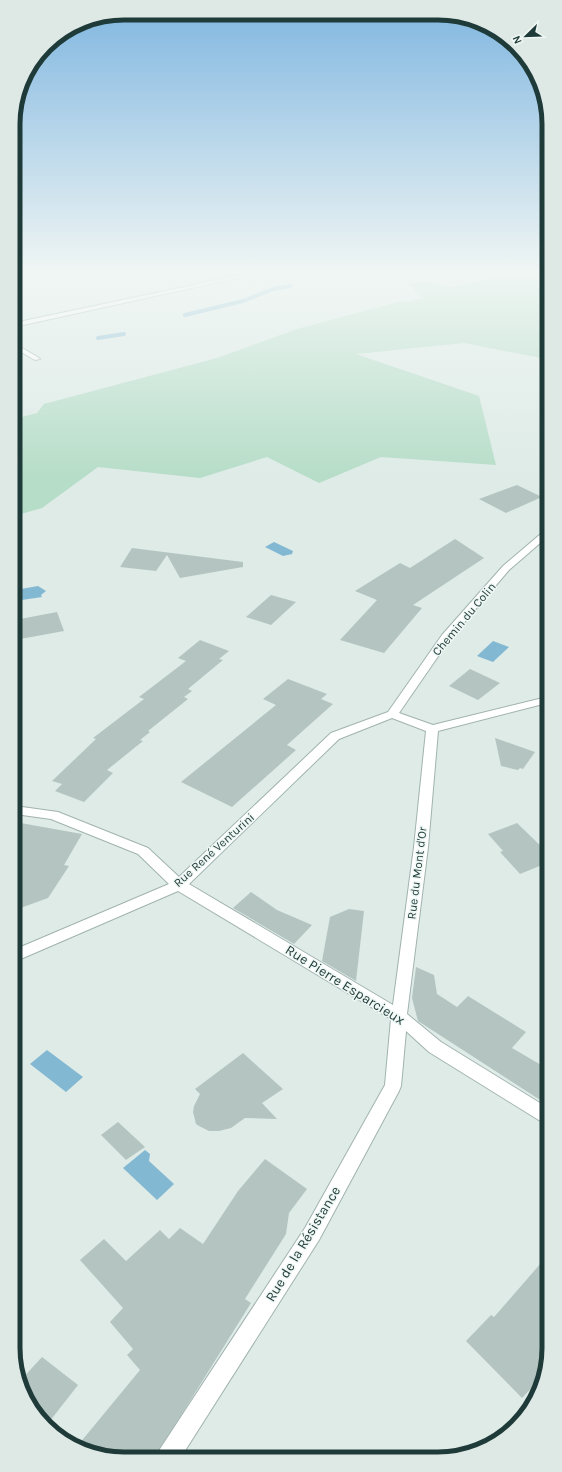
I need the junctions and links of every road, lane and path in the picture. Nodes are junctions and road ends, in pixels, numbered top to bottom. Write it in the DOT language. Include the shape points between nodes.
graph roads {
  1 [pos="20,349"];
  2 [pos="36,359"];
  3 [pos="542,537"];
  4 [pos="542,701"];
  5 [pos="392,714"];
  6 [pos="432,730"];
  7 [pos="20,811"];
  8 [pos="179,885"];
  9 [pos="20,954"];
  10 [pos="399,1016"];
  11 [pos="542,1113"];
  12 [pos="171,1452"];
  1 -- 2 [label="street"];
  3 -- 5 [label="street, Chemin du Colin" via="506,568 446,637"];
  4 -- 6 [label="street"];
  5 -- 6 [label="street"];
  5 -- 8 [label="street, Rue René Venturini" via="336,736"];
  6 -- 10 [label="street, Rue du Mont d'Or" via="421,848"];
  7 -- 8 [label="street, Rue Pierre Esparcieux" via="53,815 143,851"];
  8 -- 9 [label="street, Rue René Venturini"];
  8 -- 10 [label="street, Rue Pierre Esparcieux"];
  10 -- 11 [label="street, Rue Pierre Esparcieux" via="435,1047"];
  10 -- 12 [label="street, Rue de la Résistance" via="393,1086 312,1234"];
}
